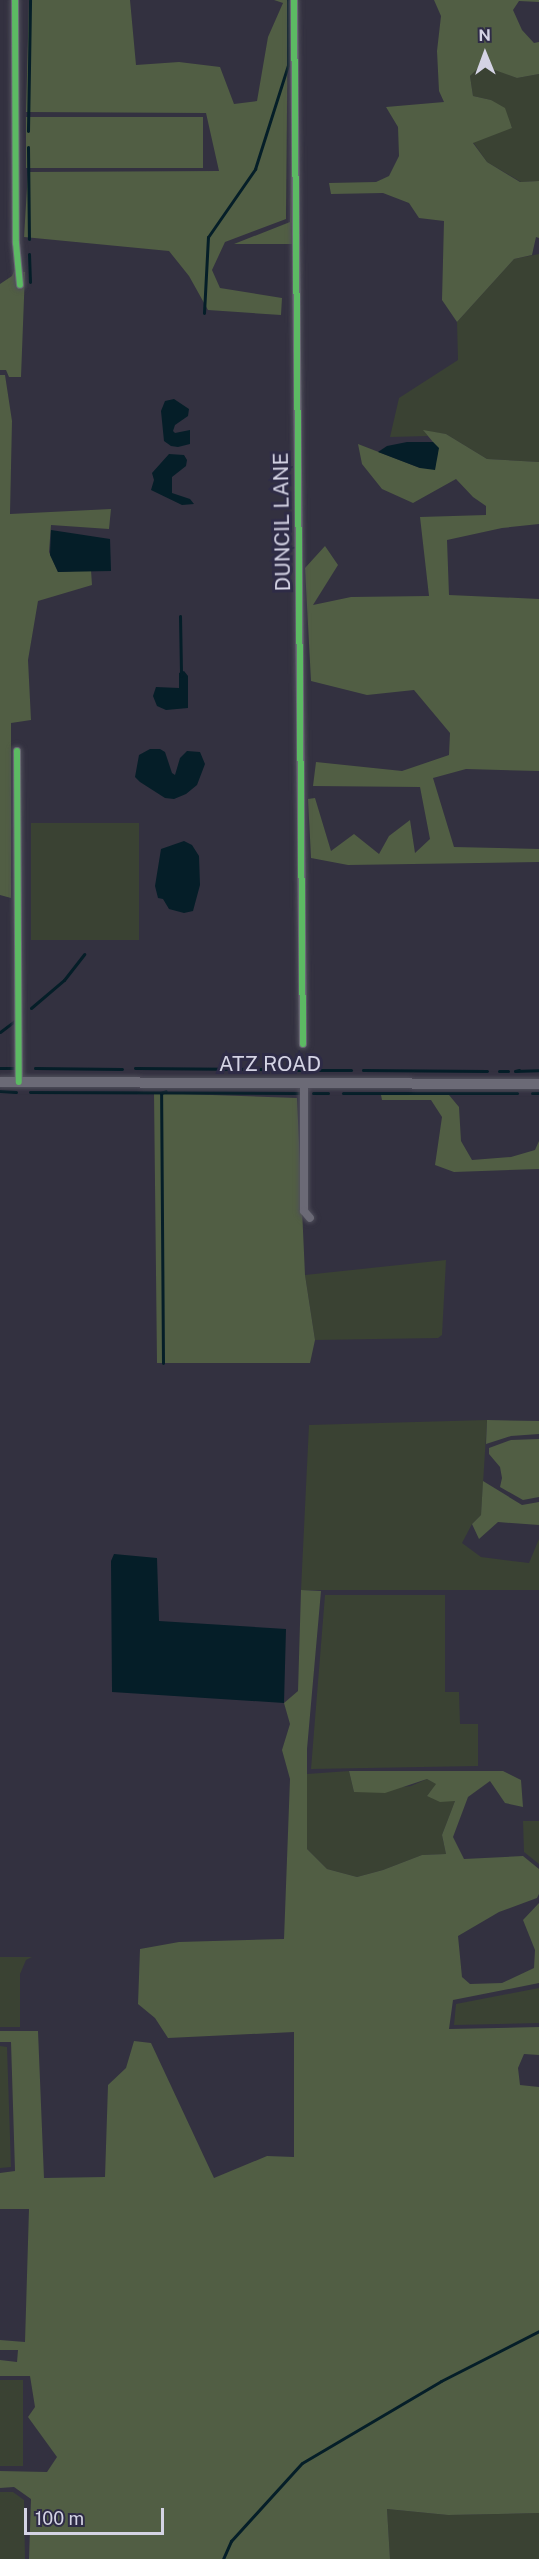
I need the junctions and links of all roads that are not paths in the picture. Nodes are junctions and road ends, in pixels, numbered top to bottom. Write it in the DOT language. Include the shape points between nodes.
graph roads {
  1 [pos="15,0"];
  2 [pos="294,0"];
  3 [pos="20,285"];
  4 [pos="17,751"];
  5 [pos="303,1044"];
  6 [pos="0,1082"];
  7 [pos="19,1082"];
  8 [pos="304,1084"];
  9 [pos="539,1084"];
  10 [pos="310,1218"];
  1 -- 3 [label="street" via="16,243"];
  2 -- 5 [label="street, DUNCIL LANE"];
  4 -- 7 [label="street"];
  6 -- 7 [label="street, ATZ ROAD"];
  7 -- 8 [label="street, ATZ ROAD"];
  8 -- 9 [label="street, ATZ ROAD"];
  8 -- 10 [label="street" via="304,1210"];
}
